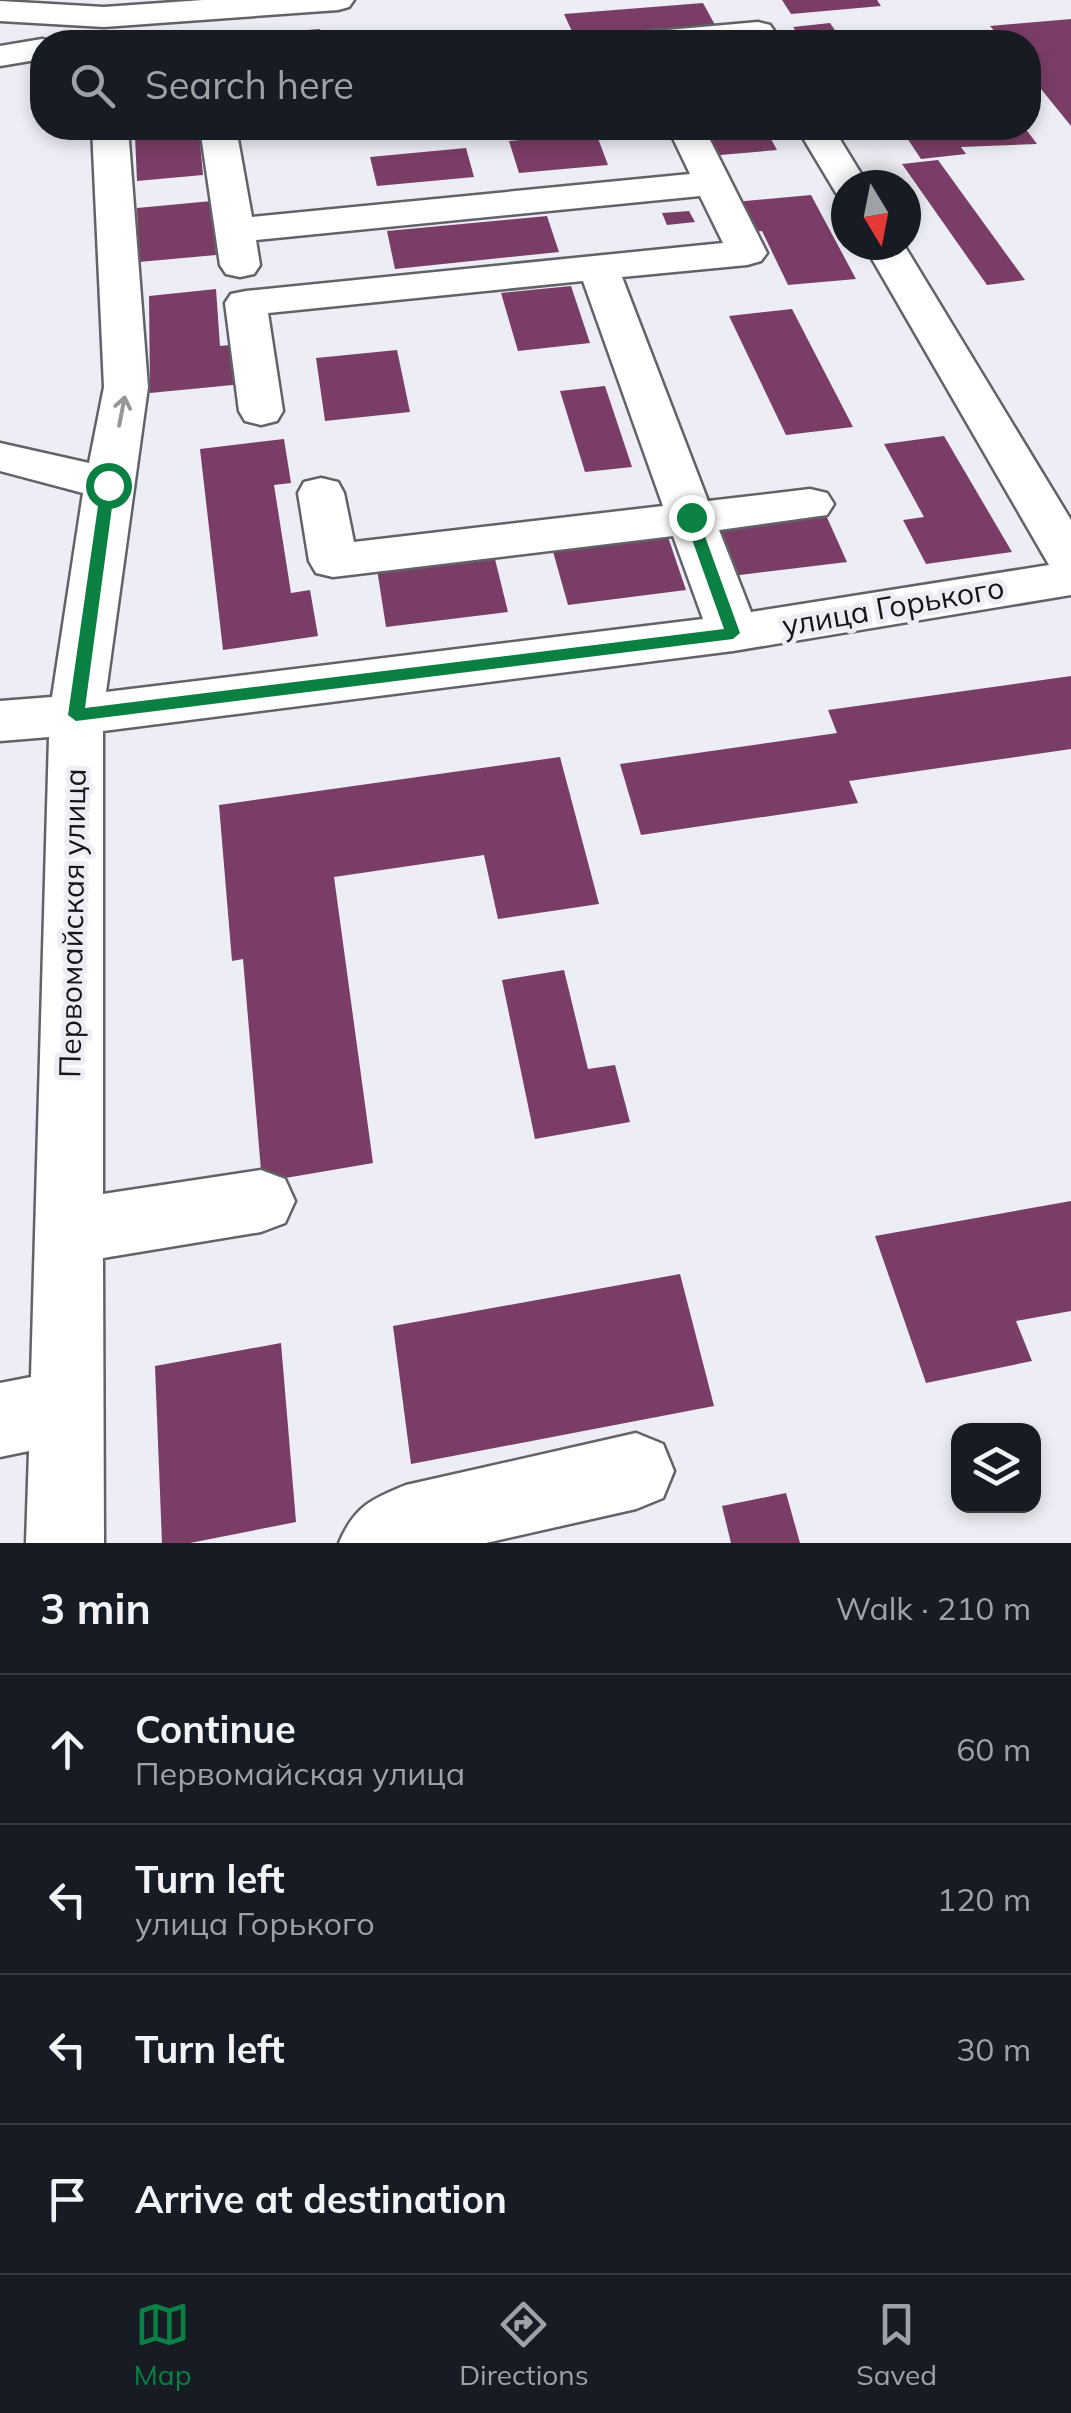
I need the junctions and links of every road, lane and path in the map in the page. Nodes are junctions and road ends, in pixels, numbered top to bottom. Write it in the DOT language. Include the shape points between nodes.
graph roads {
  1 [pos="338,0"];
  2 [pos="739,0"];
  3 [pos="214,9"];
  4 [pos="0,12"];
  5 [pos="98,28"];
  6 [pos="219,30"];
  7 [pos="757,30"];
  8 [pos="30,50"];
  9 [pos="0,56"];
  10 [pos="111,140"];
  11 [pos="220,140"];
  12 [pos="692,140"];
  13 [pos="821,140"];
  14 [pos="840,170"];
  15 [pos="713,183"];
  16 [pos="234,230"];
  17 [pos="893,260"];
  18 [pos="598,267"];
  19 [pos="246,303"];
  20 [pos="261,411"];
  21 [pos="0,457"];
  22 [pos="108,485"];
  23 [pos="322,493"];
  24 [pos="810,504"];
  25 [pos="691,517"];
  26 [pos="1071,560"];
  27 [pos="1071,578"];
  28 [pos="733,633"];
  29 [pos="76,715"];
  30 [pos="0,721"];
  31 [pos="261,1200"];
  32 [pos="68,1232"];
  33 [pos="34,1413"];
  34 [pos="636,1471"];
  35 [pos="66,1543"];
  36 [pos="378,1543"];
  1 -- 3 [label="street"];
  2 -- 7 [label="street"];
  3 -- 5 [label="street"];
  3 -- 6 [label="street"];
  4 -- 5 [label="street"];
  8 -- 9 [label="street"];
  22 -- 10 [label="street, Первомайская улица, one-way" via="126,387"];
  11 -- 16 [label="street"];
  12 -- 15 [label="street"];
  13 -- 14 [label="street"];
  15 -- 16 [label="street"];
  15 -- 18 [label="street" via="747,253"];
  16 -- 19 [label="street"];
  17 -- 26 [label="street"];
  18 -- 19 [label="street"];
  18 -- 25 [label="street"];
  19 -- 20 [label="street"];
  21 -- 22 [label="street"];
  22 -- 29 [label="street, Первомайская улица"];
  23 -- 25 [label="street" via="333,561"];
  24 -- 25 [label="street"];
  25 -- 28 [label="street"];
  27 -- 28 [label="street, улица Горького"];
  28 -- 29 [label="street, улица Горького"];
  29 -- 30 [label="street, улица Горького"];
  29 -- 32 [label="street, Первомайская улица"];
  31 -- 32 [label="street"];
  32 -- 33 [label="street, Первомайская улица"];
  33 -- 35 [label="street, Первомайская улица"];
  34 -- 36 [label="street" via="406,1524"];
}
